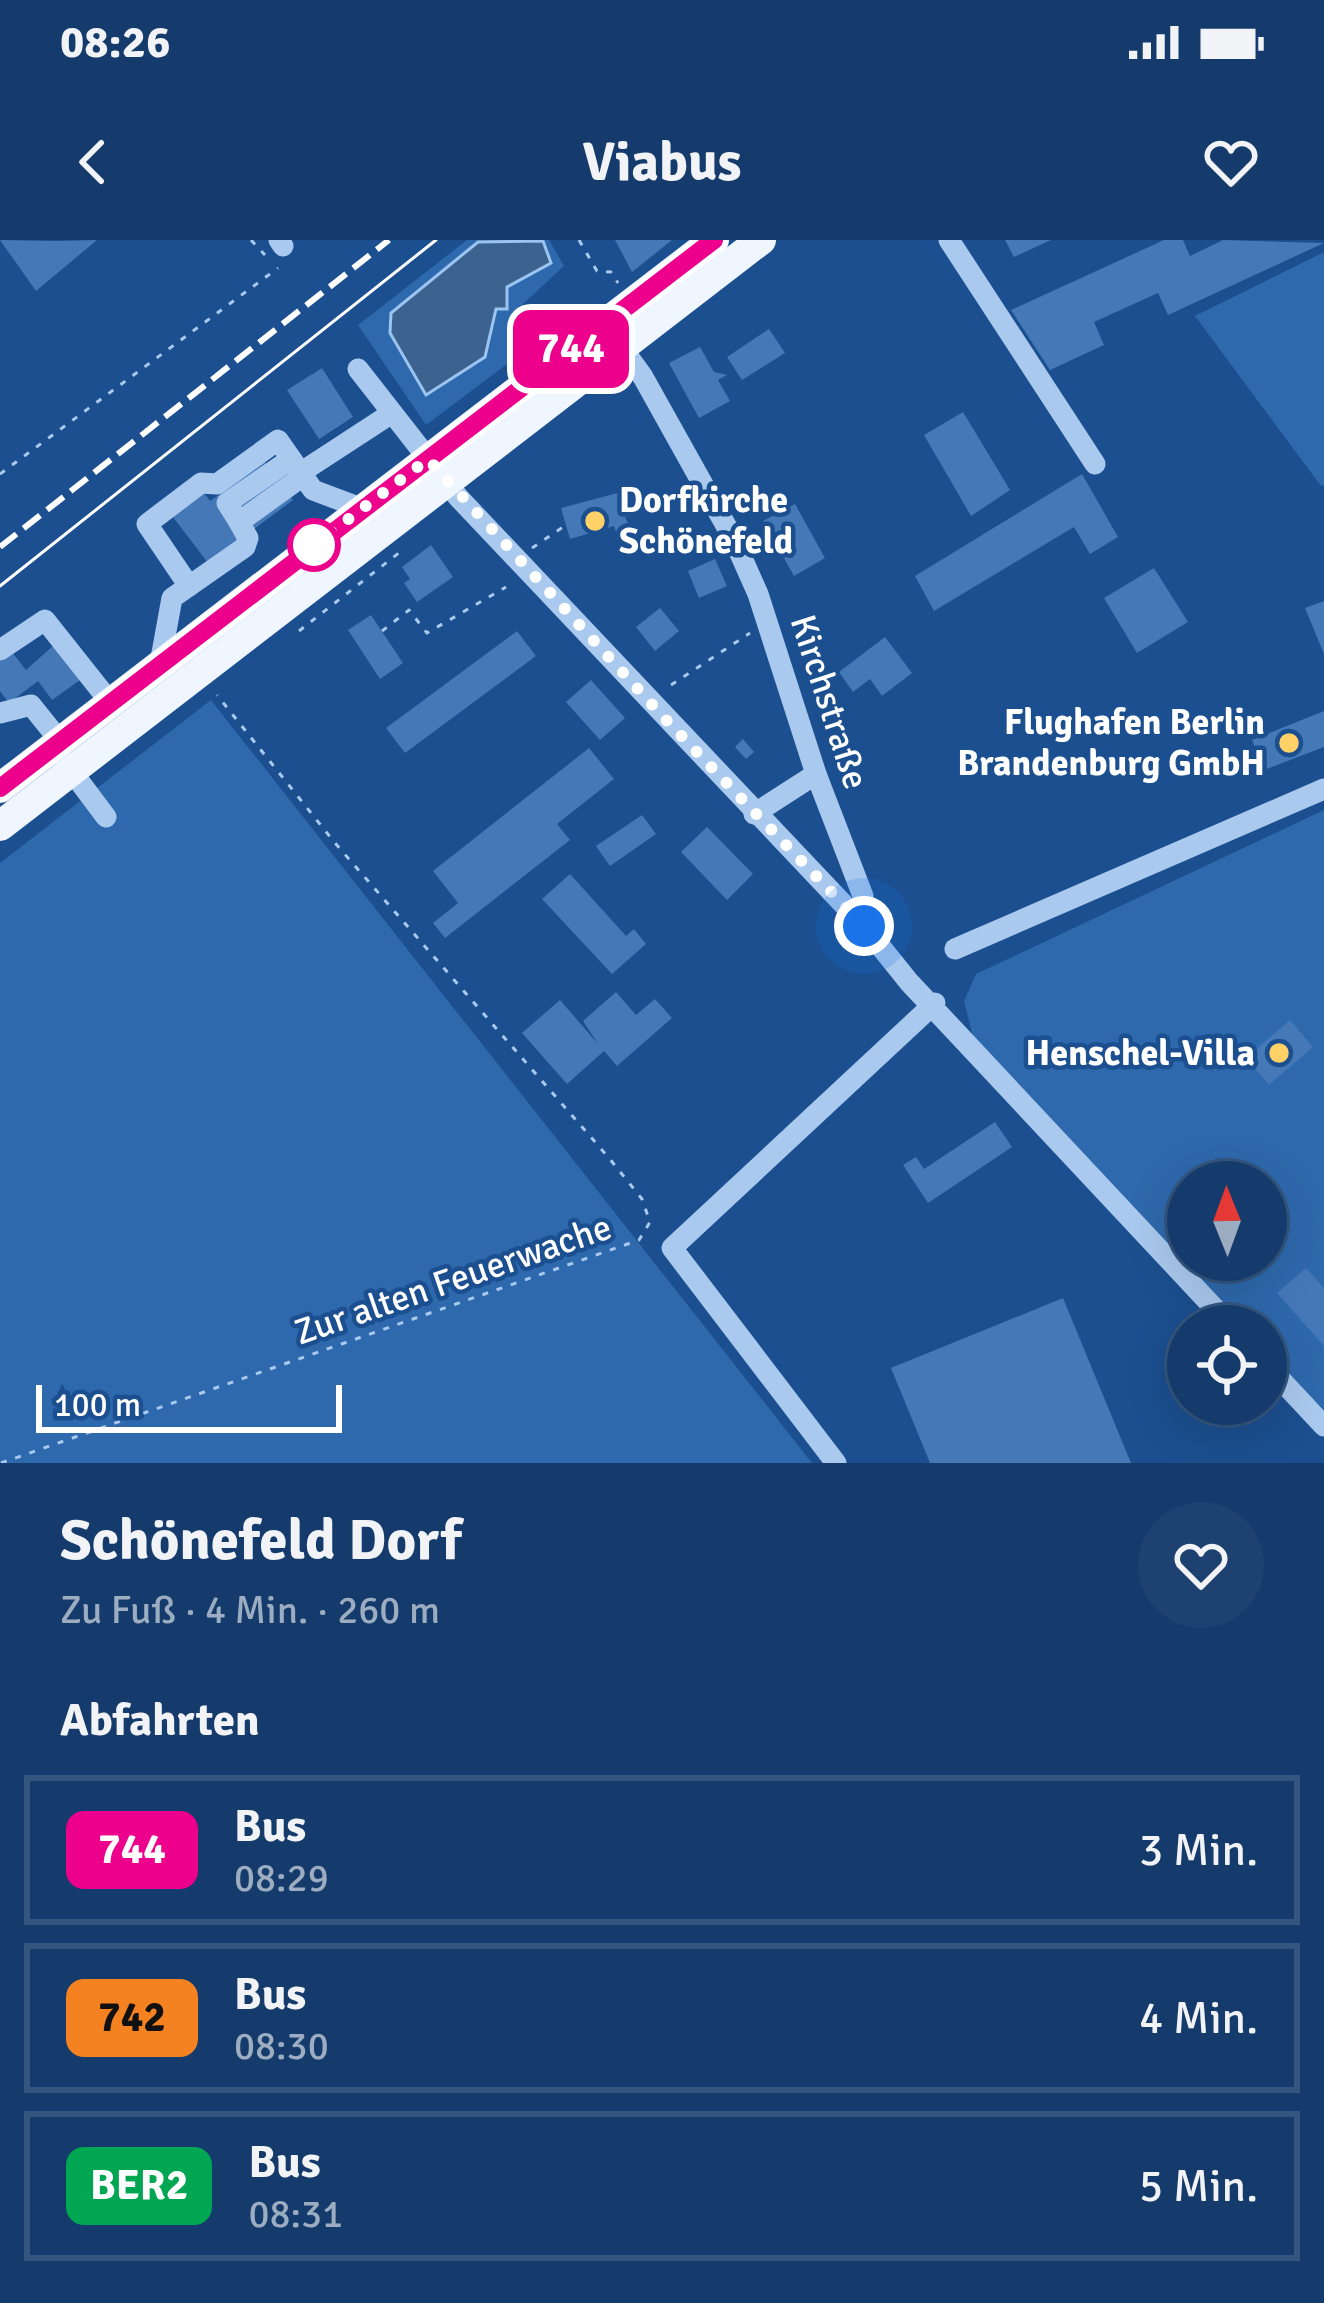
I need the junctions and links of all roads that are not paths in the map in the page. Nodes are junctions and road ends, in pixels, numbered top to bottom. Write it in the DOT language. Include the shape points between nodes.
graph roads {
  1 [pos="714,240"];
  2 [pos="761,240"];
  3 [pos="949,240"];
  4 [pos="589,335"];
  5 [pos="616,351"];
  6 [pos="358,368"];
  7 [pos="392,413"];
  8 [pos="1096,464"];
  9 [pos="298,469"];
  10 [pos="437,470"];
  11 [pos="361,508"];
  12 [pos="189,586"];
  13 [pos="0,650"];
  14 [pos="160,664"];
  15 [pos="110,702"];
  16 [pos="0,713"];
  17 [pos="57,744"];
  18 [pos="73,772"];
  19 [pos="816,774"];
  20 [pos="0,788"];
  21 [pos="1319,798"];
  22 [pos="754,814"];
  23 [pos="106,817"];
  24 [pos="0,826"];
  25 [pos="864,926"];
  26 [pos="955,949"];
  27 [pos="935,1003"];
  28 [pos="1212,1305"];
  29 [pos="1287,1386"];
  30 [pos="1324,1426"];
  31 [pos="836,1463"];
  1 -- 4 [label="main road" via="623,299"];
  2 -- 5 [label="main road"];
  3 -- 8 [label="street"];
  4 -- 5 [label="street, Kirchstraße"];
  4 -- 10 [label="main road"];
  5 -- 10 [label="main road"];
  5 -- 19 [label="street, Kirchstraße" via="640,373 734,540"];
  6 -- 7 [label="street, Kirchstraße"];
  7 -- 9 [label="street"];
  7 -- 10 [label="street, Kirchstraße"];
  9 -- 11 [label="street" via="313,490"];
  9 -- 12 [label="street" via="239,522 245,547"];
  9 -- 12 [label="street" via="278,440 218,484 201,482 147,524"];
  10 -- 11 [label="main road"];
  10 -- 18 [label="main road" via="200,676"];
  10 -- 22 [label="street, Kirchstraße"];
  11 -- 14 [label="main road"];
  12 -- 14 [label="street" via="166,610"];
  13 -- 15 [label="street" via="45,620"];
  14 -- 15 [label="main road"];
  15 -- 17 [label="main road"];
  16 -- 17 [label="street" via="31,705"];
  17 -- 18 [label="street"];
  17 -- 20 [label="main road"];
  18 -- 23 [label="street"];
  18 -- 24 [label="main road"];
  19 -- 22 [label="street"];
  19 -- 25 [label="street, Kirchstraße" via="863,896"];
  21 -- 26 [label="street"];
  22 -- 25 [label="street, Kirchstraße"];
  25 -- 27 [label="street, Kirchstraße"];
  27 -- 28 [label="street, Kirchstraße"];
  27 -- 31 [label="street" via="672,1248"];
  29 -- 30 [label="street"];
}
